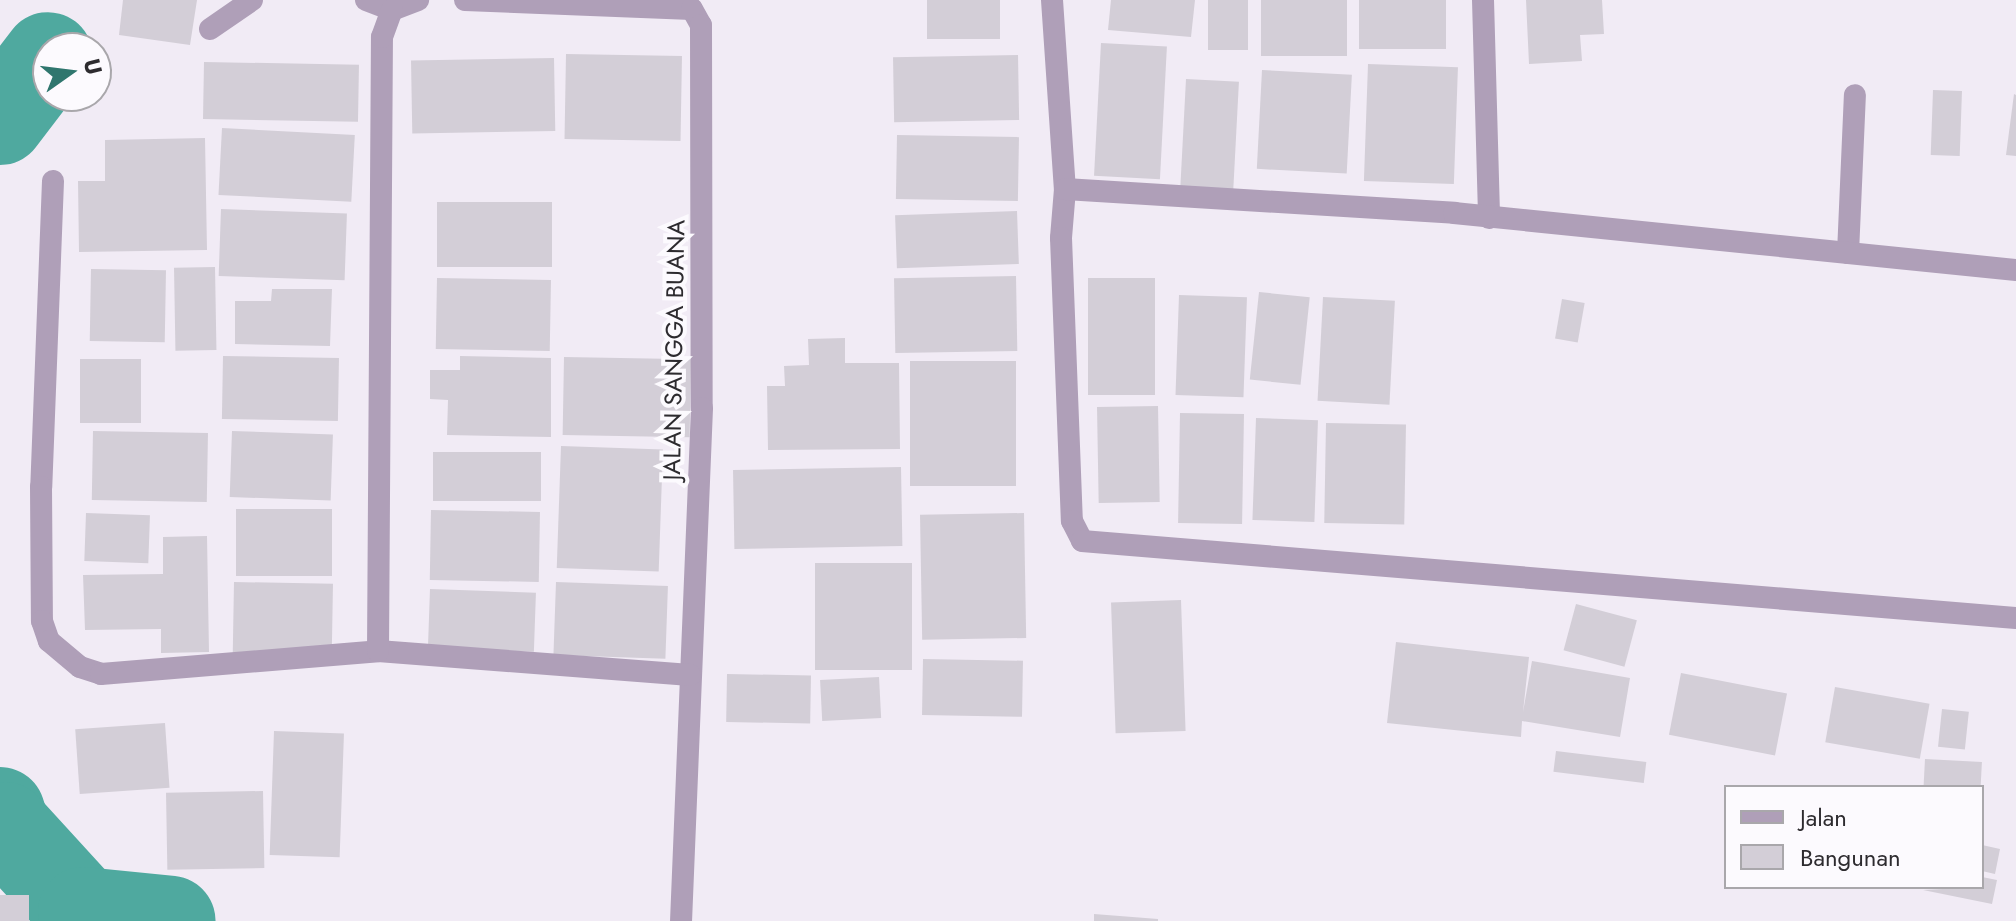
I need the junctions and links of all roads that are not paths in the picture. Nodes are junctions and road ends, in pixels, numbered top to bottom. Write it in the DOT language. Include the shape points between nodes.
graph roads {
  1 [pos="252,0"];
  2 [pos="366,0"];
  3 [pos="418,0"];
  4 [pos="465,0"];
  5 [pos="1052,0"];
  6 [pos="1483,0"];
  7 [pos="623,3"];
  8 [pos="392,10"];
  9 [pos="210,29"];
  10 [pos="1855,95"];
  11 [pos="53,181"];
  12 [pos="1065,189"];
  13 [pos="1489,218"];
  14 [pos="1848,253"];
  15 [pos="2016,270"];
  16 [pos="2016,618"];
  17 [pos="378,651"];
  18 [pos="690,675"];
  19 [pos="681,921"];
  1 -- 9 [label="street"];
  2 -- 8 [label="street"];
  3 -- 8 [label="street"];
  4 -- 7 [label="street, JALAN SANGGA BUANA"];
  5 -- 12 [label="street"];
  6 -- 13 [label="street"];
  7 -- 18 [label="street, JALAN SANGGA BUANA" via="692,9 701,25 702,408"];
  8 -- 17 [label="street" via="382,37"];
  10 -- 14 [label="street"];
  11 -- 17 [label="street" via="41,487 42,621 49,641 80,667 101,674"];
  12 -- 13 [label="street"];
  12 -- 16 [label="street" via="1061,238 1072,521 1082,541"];
  13 -- 14 [label="street"];
  14 -- 15 [label="street"];
  17 -- 18 [label="street"];
  18 -- 19 [label="street, JALAN SANGGA BUANA"];
}
